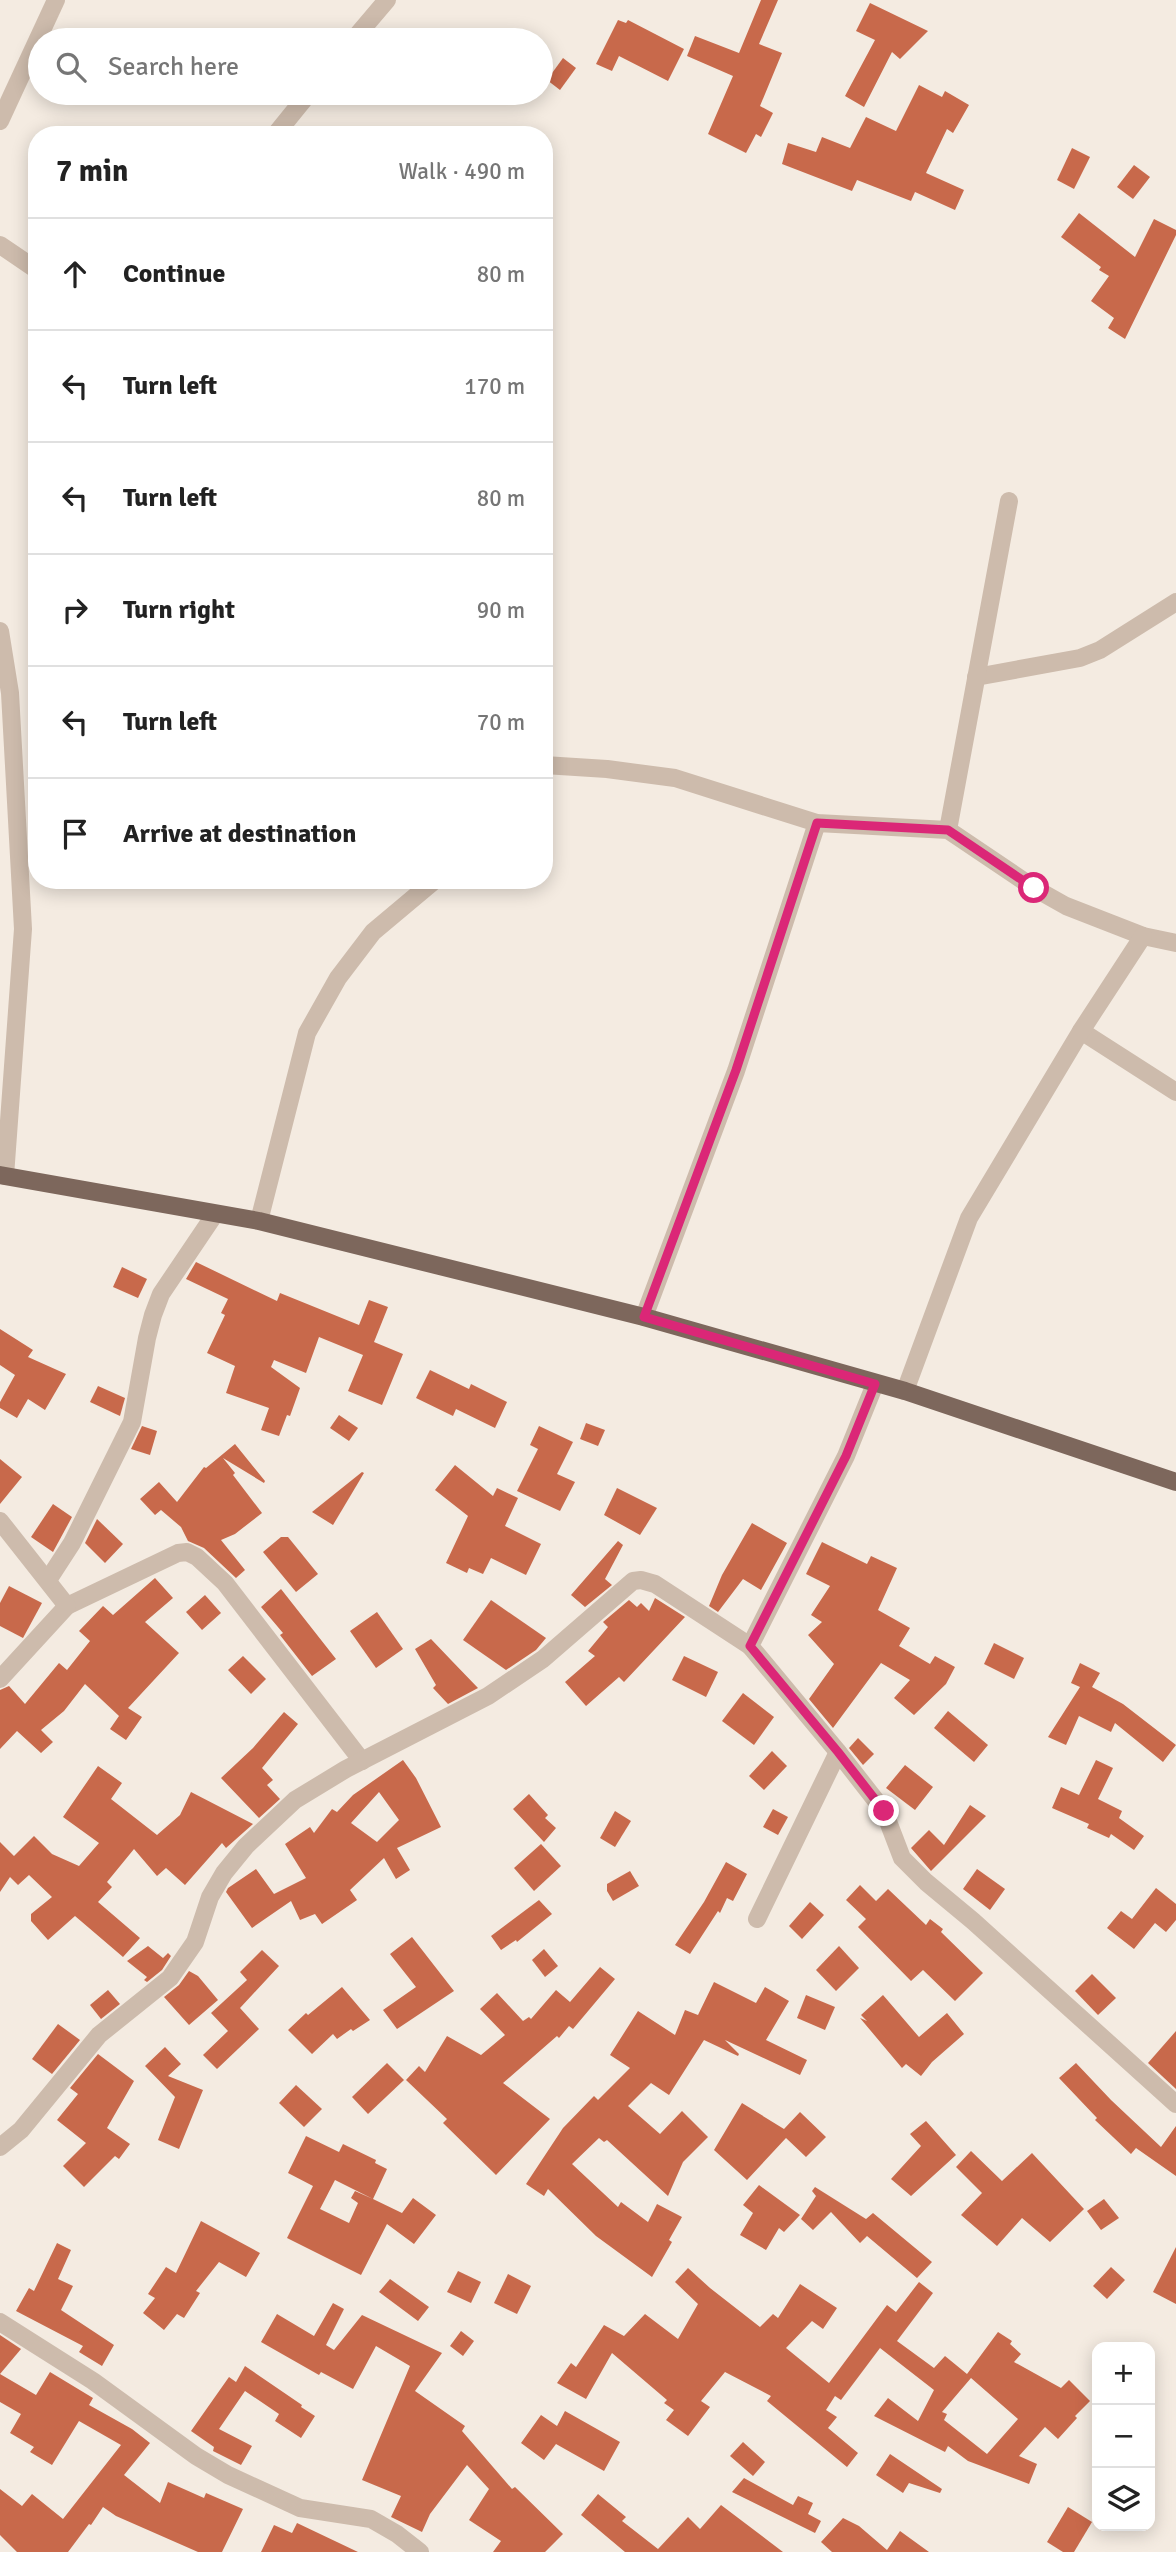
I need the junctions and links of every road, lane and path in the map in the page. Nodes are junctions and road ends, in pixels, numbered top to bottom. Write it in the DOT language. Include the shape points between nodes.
graph roads {
  1 [pos="56,0"];
  2 [pos="387,0"];
  3 [pos="43,28"];
  4 [pos="363,28"];
  5 [pos="28,60"];
  6 [pos="299,105"];
  7 [pos="0,121"];
  8 [pos="282,126"];
  9 [pos="0,245"];
  10 [pos="28,264"];
  11 [pos="1009,501"];
  12 [pos="1172,609"];
  13 [pos="0,631"];
  14 [pos="975,677"];
  15 [pos="553,766"];
  16 [pos="817,823"];
  17 [pos="948,830"];
  18 [pos="424,889"];
  19 [pos="1143,936"];
  20 [pos="1176,943"];
  21 [pos="1081,1031"];
  22 [pos="1176,1092"];
  23 [pos="3,1175"];
  24 [pos="215,1214"];
  25 [pos="259,1221"];
  26 [pos="644,1317"];
  27 [pos="875,1384"];
  28 [pos="905,1391"];
  29 [pos="1176,1482"];
  30 [pos="0,1521"];
  31 [pos="48,1580"];
  32 [pos="68,1606"];
  33 [pos="750,1646"];
  34 [pos="0,1679"];
  35 [pos="838,1752"];
  36 [pos="362,1761"];
  37 [pos="757,1919"];
  38 [pos="1176,2104"];
  39 [pos="0,2147"];
  40 [pos="0,2322"];
  41 [pos="420,2552"];
  1 -- 3 [label="street"];
  2 -- 4 [label="street"];
  5 -- 7 [label="street"];
  6 -- 8 [label="street"];
  9 -- 10 [label="street"];
  11 -- 14 [label="street"];
  12 -- 14 [label="street" via="1080,658"];
  13 -- 23 [label="street" via="10,693 23,929"];
  14 -- 17 [label="street"];
  15 -- 16 [label="street" via="675,778"];
  16 -- 17 [label="street"];
  16 -- 26 [label="street" via="736,1070"];
  17 -- 19 [label="street" via="1066,906"];
  18 -- 25 [label="street" via="373,932 338,978 307,1033"];
  19 -- 20 [label="street"];
  19 -- 21 [label="street"];
  21 -- 22 [label="street"];
  21 -- 28 [label="street" via="969,1218"];
  23 -- 24 [label="main road"];
  24 -- 25 [label="main road"];
  24 -- 31 [label="street" via="161,1294 132,1422 72,1544"];
  25 -- 26 [label="main road"];
  26 -- 27 [label="main road"];
  27 -- 28 [label="main road"];
  27 -- 33 [label="street" via="846,1456"];
  28 -- 29 [label="main road"];
  30 -- 31 [label="street"];
  31 -- 32 [label="street"];
  32 -- 34 [label="street"];
  32 -- 36 [label="street" via="178,1553 197,1557 225,1583"];
  33 -- 35 [label="street"];
  33 -- 36 [label="street" via="655,1584 634,1581 543,1659 488,1696"];
  35 -- 37 [label="street"];
  35 -- 38 [label="street" via="884,1811 902,1858"];
  36 -- 39 [label="street" via="295,1800 246,1846 210,1897 195,1942 170,1978 99,2035 21,2130"];
  40 -- 41 [label="street" via="228,2475 300,2508 371,2519"];
}
